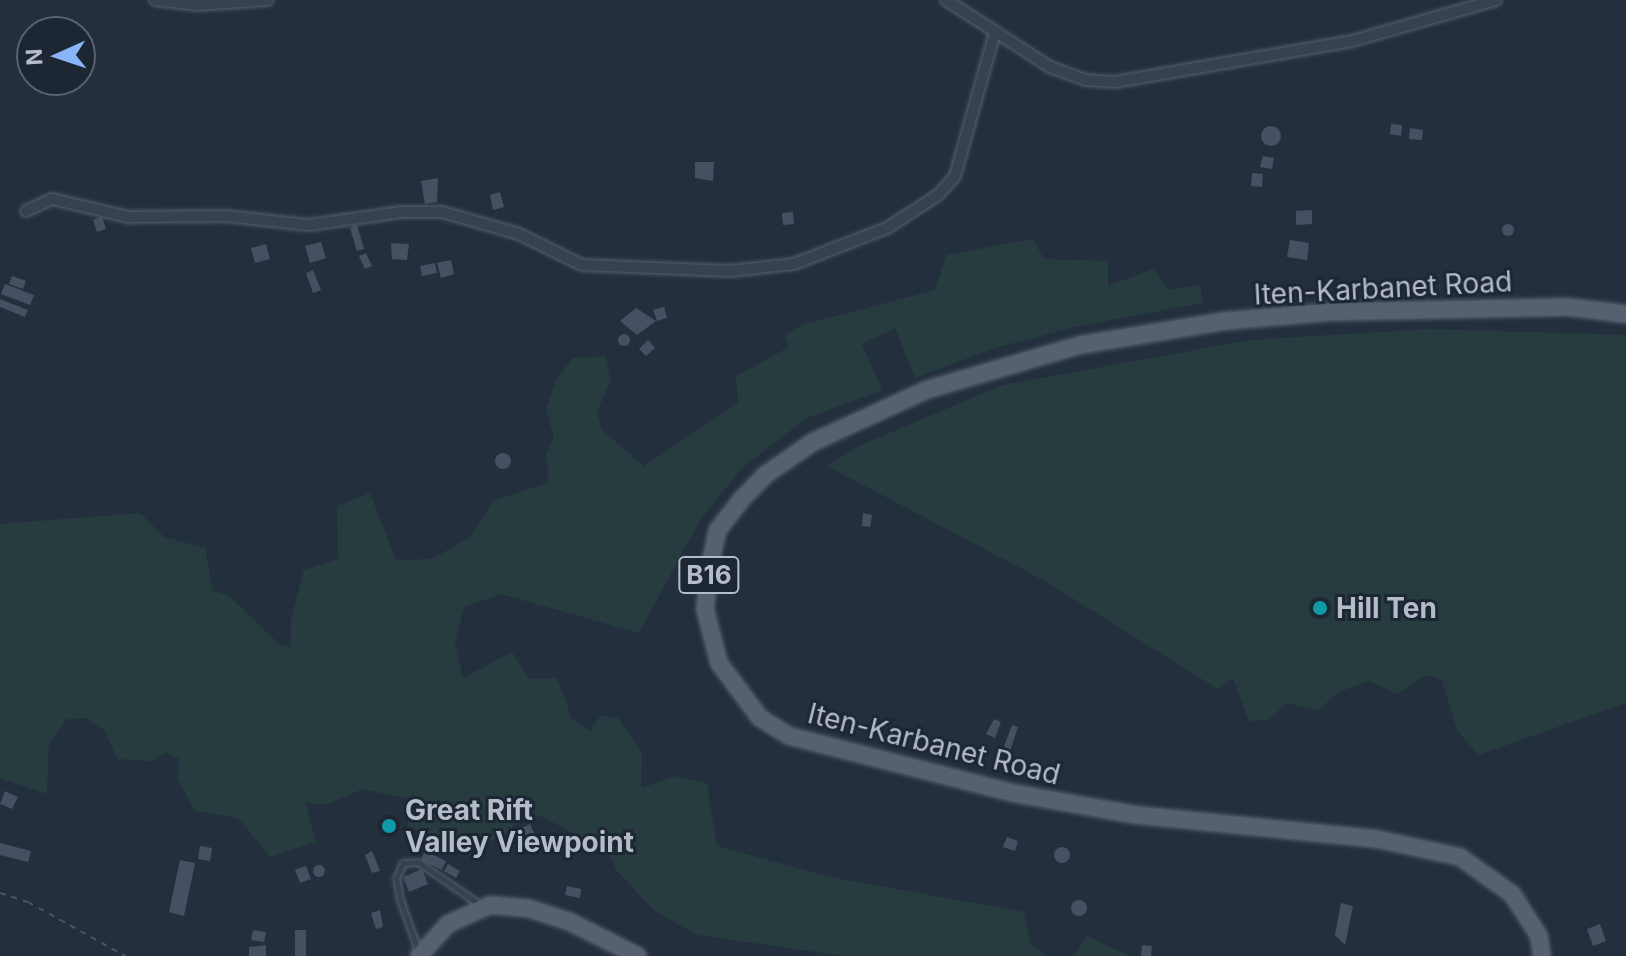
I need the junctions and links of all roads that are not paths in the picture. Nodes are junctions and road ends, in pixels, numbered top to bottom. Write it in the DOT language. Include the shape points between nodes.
graph roads {
  1 [pos="155,0"];
  2 [pos="268,0"];
  3 [pos="946,0"];
  4 [pos="1496,0"];
  5 [pos="994,35"];
  6 [pos="26,211"];
  7 [pos="1626,314"];
  8 [pos="483,907"];
  9 [pos="420,956"];
  10 [pos="638,956"];
  11 [pos="1542,956"];
  1 -- 2 [label="street" via="198,5"];
  3 -- 5 [label="street"];
  4 -- 5 [label="street" via="1406,29 1144,80 1085,80"];
  5 -- 6 [label="street" via="955,176 938,195 887,228 794,264 730,271 582,265 519,234 442,212 309,225 226,216 128,217 52,199"];
  7 -- 11 [label="main road, Iten-Karbanet Road / B16" via="1568,307 1330,312 1225,321 1080,345 926,390 813,442 765,475 741,500 717,531 709,570 705,609 719,663 760,718 789,736 1013,793 1136,815 1377,839 1460,857 1512,894 1539,936"];
  8 -- 9 [label="main road" via="448,924"];
  8 -- 9 [label="lane" via="418,862 403,863 396,878 400,900"];
  8 -- 10 [label="main road" via="527,908 554,916"];
}
